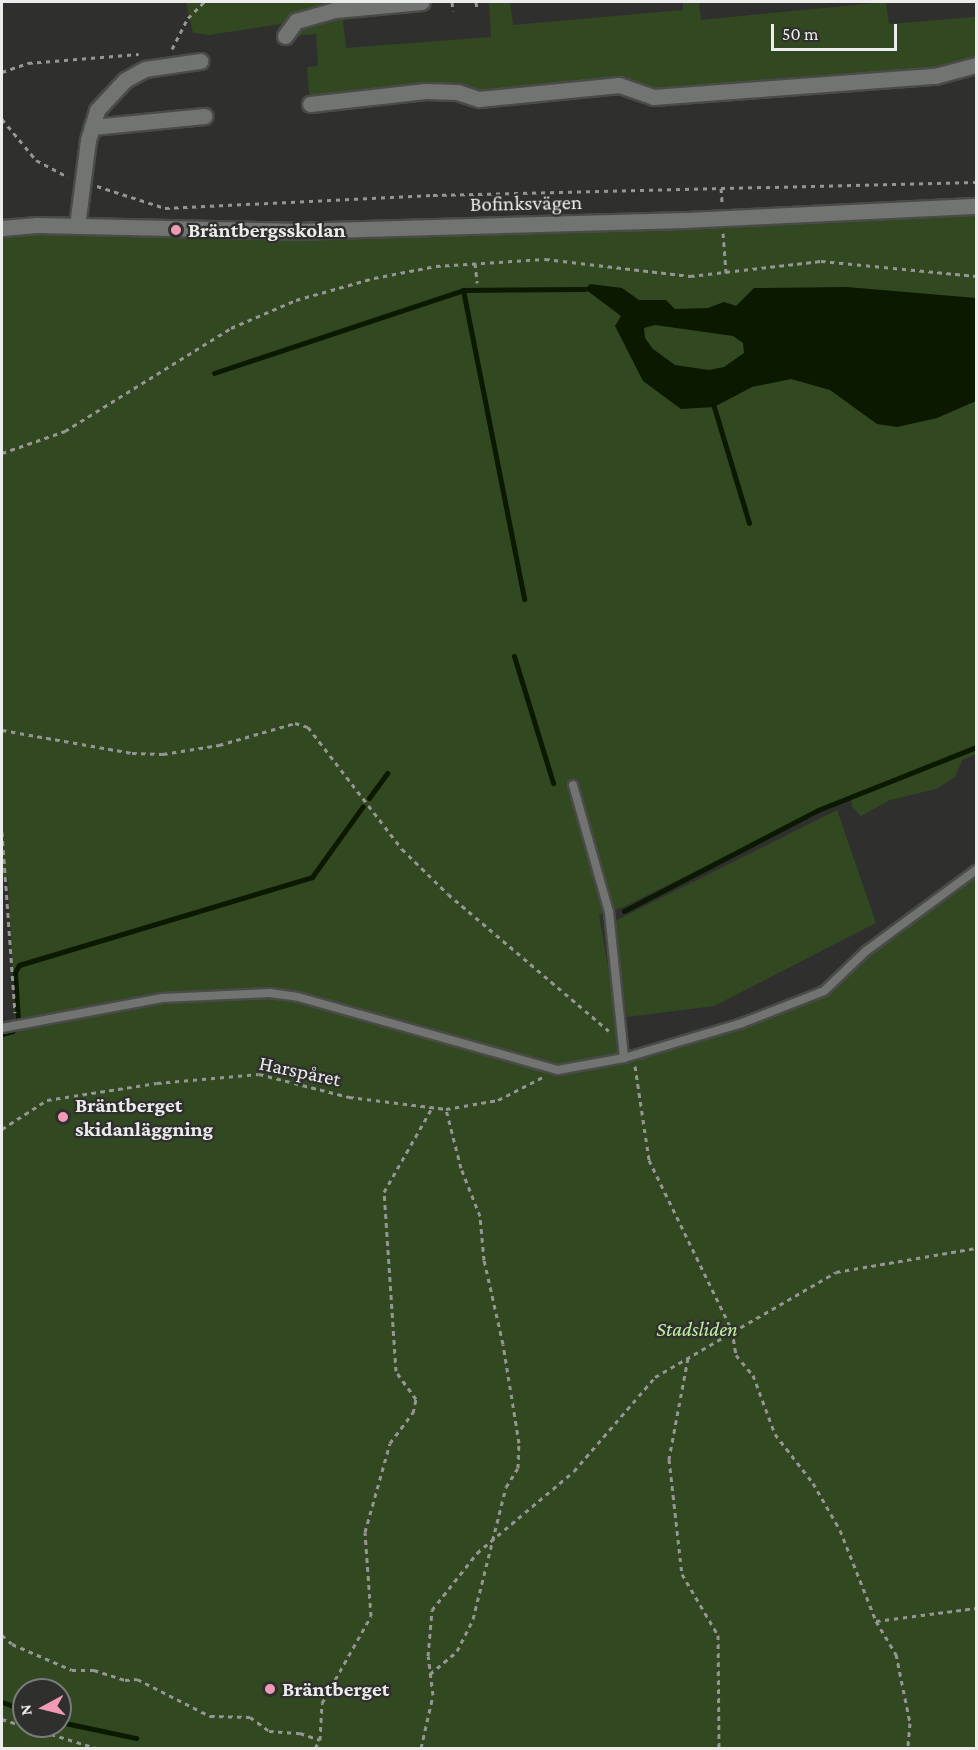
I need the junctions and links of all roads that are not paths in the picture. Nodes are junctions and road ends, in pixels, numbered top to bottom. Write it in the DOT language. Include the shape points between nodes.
graph roads {
  1 [pos="422,2"];
  2 [pos="285,36"];
  3 [pos="200,61"];
  4 [pos="976,66"];
  5 [pos="310,104"];
  6 [pos="204,116"];
  7 [pos="93,127"];
  8 [pos="976,206"];
  9 [pos="77,226"];
  10 [pos="2,227"];
  11 [pos="573,785"];
  12 [pos="976,870"];
  13 [pos="2,1028"];
  14 [pos="624,1058"];
  1 -- 2 [label="street" via="335,10 296,21"];
  3 -- 7 [label="street" via="146,69 125,80 98,110"];
  4 -- 5 [label="street" via="935,76 653,97 619,86 479,99 457,92 425,91"];
  6 -- 7 [label="street"];
  7 -- 9 [label="street"];
  8 -- 9 [label="street, Bofinksvägen" via="685,220 292,231"];
  9 -- 10 [label="street, Bofinksvägen"];
  11 -- 14 [label="lane" via="609,912"];
  12 -- 14 [label="lane" via="866,951 824,991 742,1023"];
  13 -- 14 [label="lane" via="162,998 270,993 298,997 558,1070"];
}
